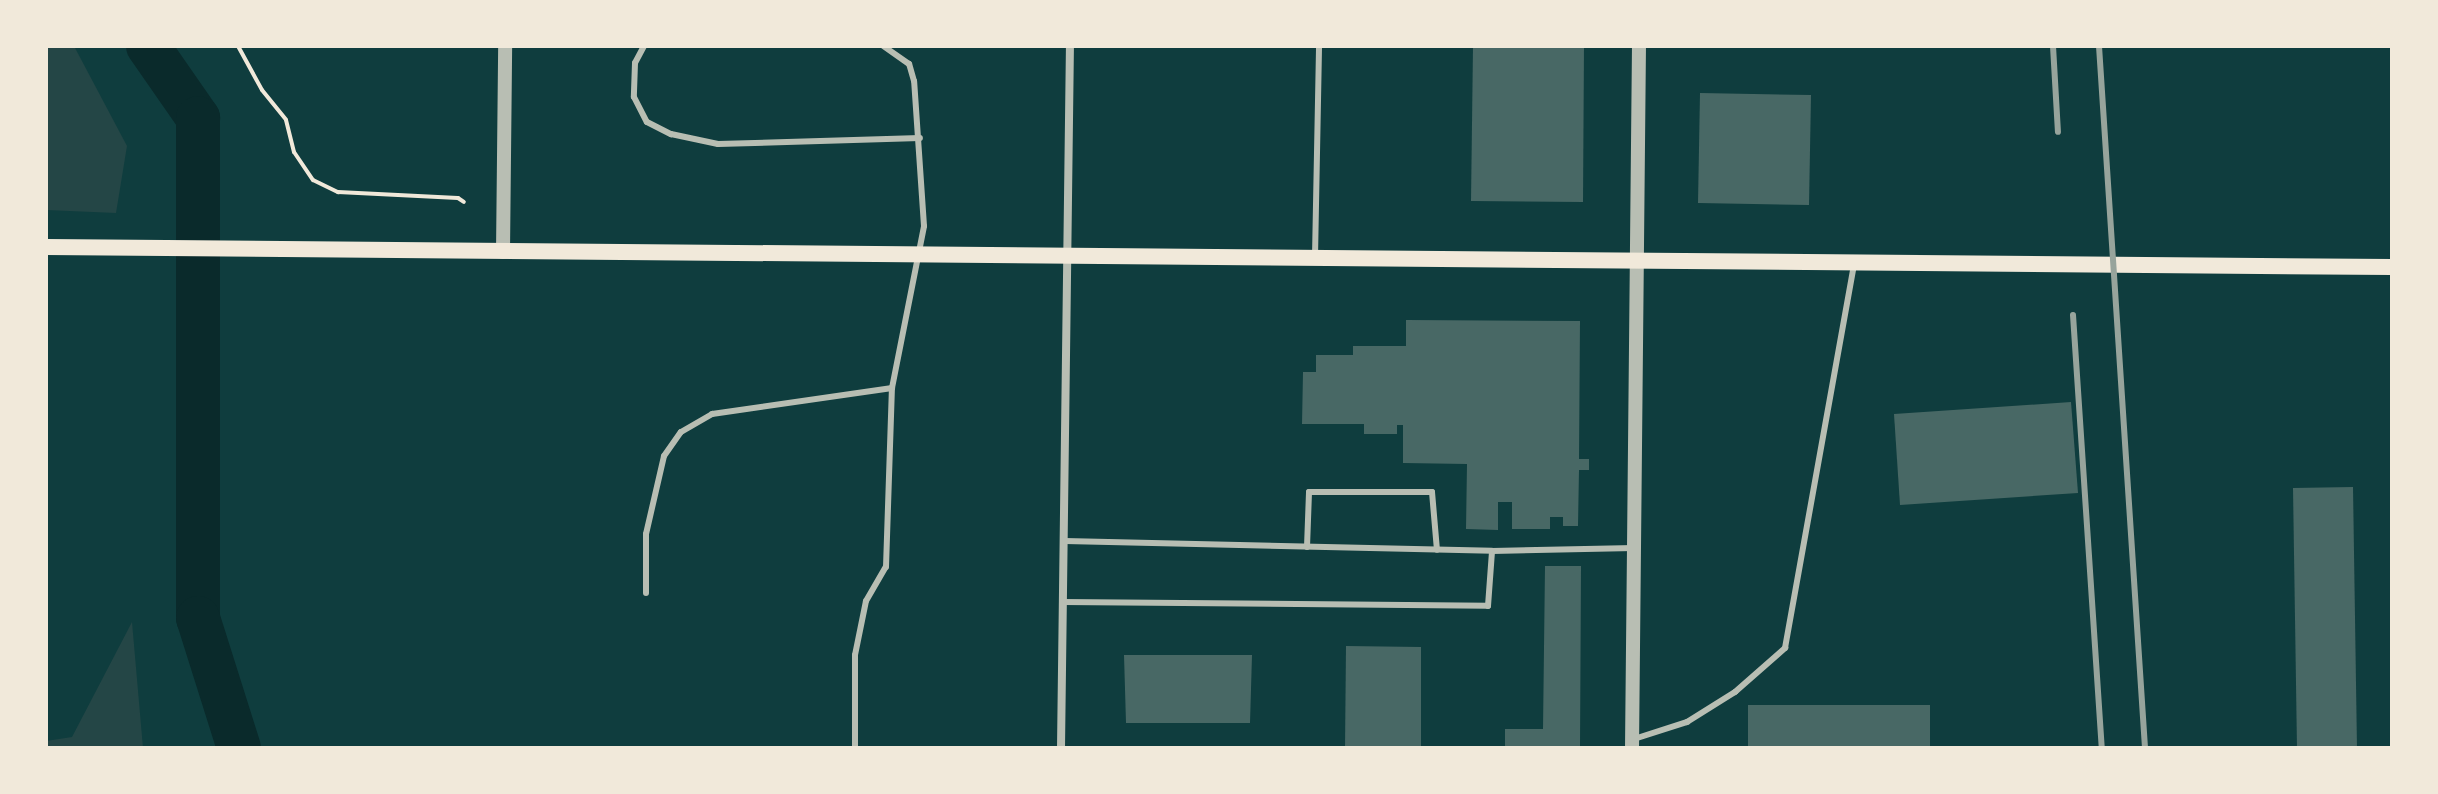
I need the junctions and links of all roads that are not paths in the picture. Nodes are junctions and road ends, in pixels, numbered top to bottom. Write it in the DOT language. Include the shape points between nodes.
graph roads {
  1 [pos="505,46"];
  2 [pos="644,46"];
  3 [pos="883,46"];
  4 [pos="1070,46"];
  5 [pos="1319,46"];
  6 [pos="1639,46"];
  7 [pos="920,138"];
  8 [pos="46,247"];
  9 [pos="503,252"];
  10 [pos="917,254"];
  11 [pos="1069,256"];
  12 [pos="1315,257"];
  13 [pos="1637,259"];
  14 [pos="1854,260"];
  15 [pos="2392,267"];
  16 [pos="892,388"];
  17 [pos="1065,541"];
  18 [pos="1307,547"];
  19 [pos="1634,548"];
  20 [pos="1437,550"];
  21 [pos="1492,551"];
  22 [pos="646,593"];
  23 [pos="1063,602"];
  24 [pos="1632,744"];
  25 [pos="855,748"];
  26 [pos="1061,748"];
  1 -- 9 [label="street"];
  2 -- 7 [label="lane" via="635,63 634,97 647,122 671,134 718,144"];
  3 -- 7 [label="lane" via="909,64"];
  4 -- 11 [label="street"];
  5 -- 12 [label="lane"];
  6 -- 13 [label="street"];
  7 -- 10 [label="lane" via="924,226"];
  8 -- 9 [label="main road"];
  9 -- 10 [label="main road"];
  10 -- 11 [label="main road"];
  10 -- 16 [label="lane"];
  11 -- 12 [label="main road"];
  11 -- 17 [label="street"];
  12 -- 13 [label="main road"];
  13 -- 14 [label="main road"];
  13 -- 19 [label="street"];
  14 -- 15 [label="main road"];
  14 -- 24 [label="lane" via="1785,648 1735,692 1687,722"];
  16 -- 22 [label="lane" via="712,414 681,432 664,456 646,534"];
  16 -- 25 [label="lane" via="886,567 866,601 855,655"];
  17 -- 18 [label="lane"];
  17 -- 23 [label="street"];
  18 -- 20 [label="lane"];
  18 -- 20 [label="lane" via="1309,492 1432,492"];
  19 -- 21 [label="lane"];
  19 -- 24 [label="street"];
  20 -- 21 [label="lane"];
  21 -- 23 [label="lane" via="1488,606"];
  23 -- 26 [label="street"];
}
